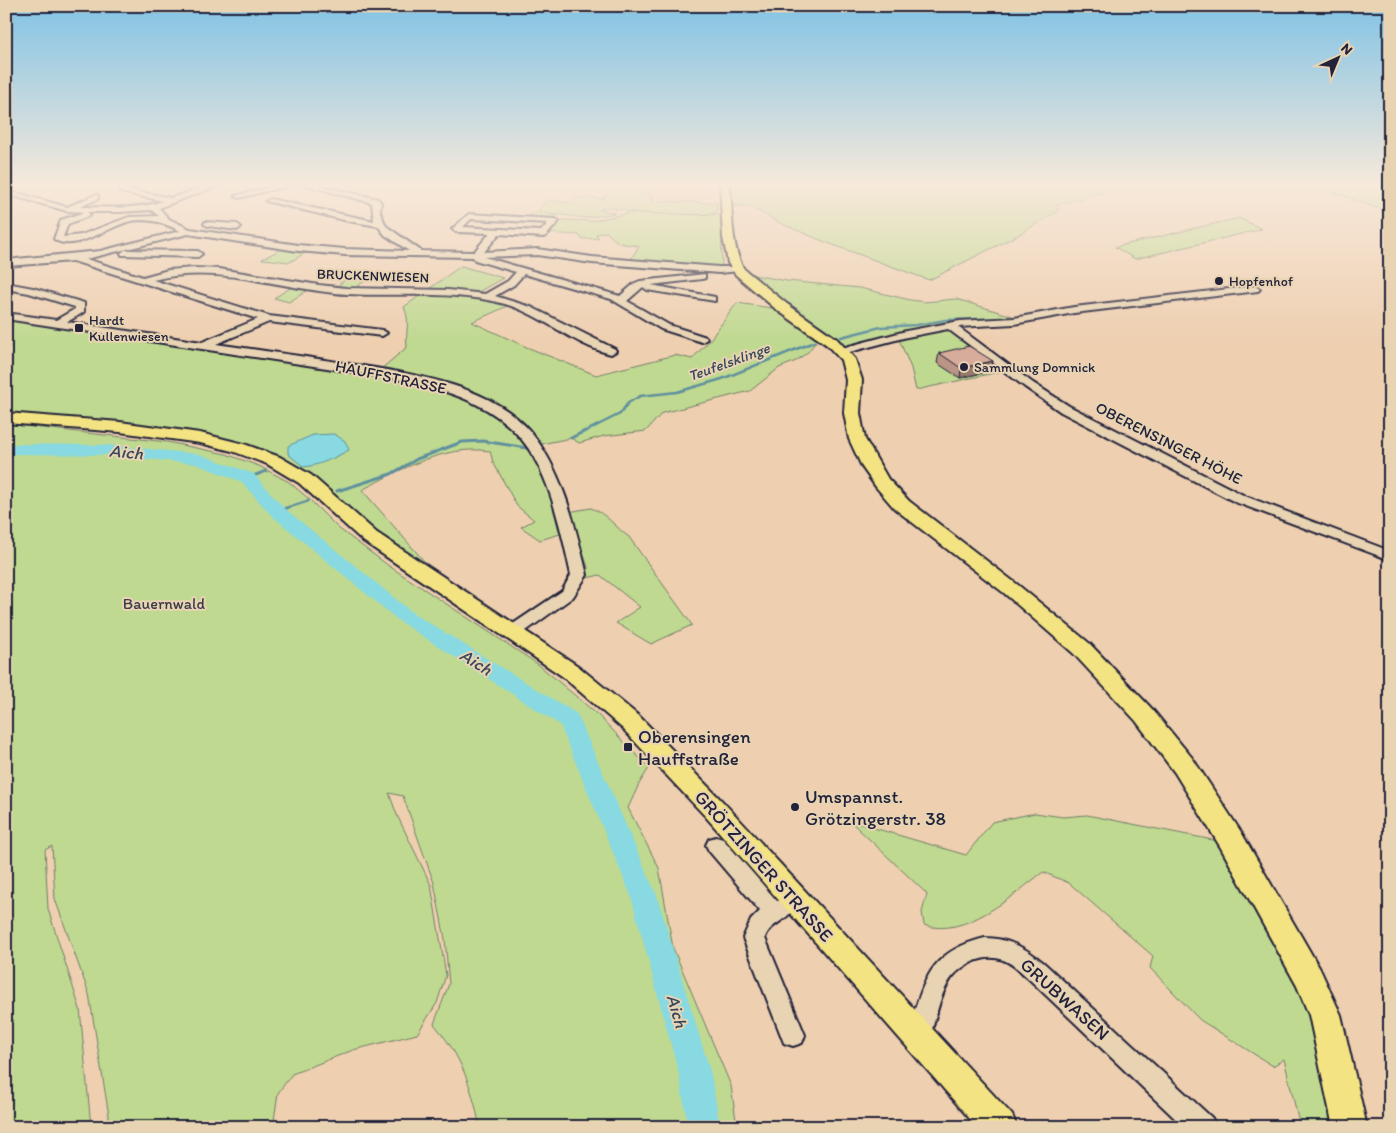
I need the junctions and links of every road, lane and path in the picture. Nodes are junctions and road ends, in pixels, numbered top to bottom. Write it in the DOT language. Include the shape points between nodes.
graph roads {
  1 [pos="59,237"];
  2 [pos="84,237"];
  3 [pos="172,237"];
  4 [pos="225,237"];
  5 [pos="396,237"];
  6 [pos="492,237"];
  7 [pos="730,237"];
  8 [pos="111,252"];
  9 [pos="418,253"];
  10 [pos="198,254"];
  11 [pos="476,255"];
  12 [pos="74,258"];
  13 [pos="6,264"];
  14 [pos="523,270"];
  15 [pos="728,270"];
  16 [pos="140,280"];
  17 [pos="638,285"];
  18 [pos="6,286"];
  19 [pos="1254,289"];
  20 [pos="486,297"];
  21 [pos="712,299"];
  22 [pos="622,300"];
  23 [pos="6,316"];
  24 [pos="268,319"];
  25 [pos="58,323"];
  26 [pos="950,326"];
  27 [pos="382,333"];
  28 [pos="702,339"];
  29 [pos="205,345"];
  30 [pos="611,350"];
  31 [pos="842,352"];
  32 [pos="6,418"];
  33 [pos="1390,556"];
  34 [pos="513,632"];
  35 [pos="716,845"];
  36 [pos="785,907"];
  37 [pos="793,1035"];
  38 [pos="918,1036"];
  39 [pos="1000,1127"];
  40 [pos="1203,1127"];
  41 [pos="1350,1127"];
  1 -- 2 [label="street" via="64,240"];
  3 -- 8 [label="street"];
  4 -- 9 [label="street" via="317,250"];
  5 -- 9 [label="street"];
  6 -- 11 [label="street"];
  7 -- 15 [label="main road"];
  8 -- 10 [label="street"];
  8 -- 12 [label="street"];
  9 -- 11 [label="street"];
  11 -- 14 [label="street"];
  11 -- 15 [label="street" via="537,252 592,260"];
  12 -- 13 [label="street"];
  12 -- 16 [label="street"];
  14 -- 20 [label="street" via="511,283"];
  14 -- 22 [label="street"];
  15 -- 17 [label="street"];
  15 -- 31 [label="main road"];
  16 -- 20 [label="street, BRUCKENWIESEN" via="172,272 214,271 255,275 331,290 423,291"];
  16 -- 24 [label="street"];
  17 -- 21 [label="street"];
  17 -- 22 [label="street"];
  18 -- 25 [label="street" via="80,305 76,314"];
  19 -- 26 [label="street" via="1074,310 1014,321"];
  20 -- 30 [label="street, BRUCKENWIESEN" via="523,307"];
  22 -- 28 [label="street" via="652,321"];
  23 -- 25 [label="street, HAUFFSTRASSE"];
  24 -- 27 [label="street"];
  24 -- 29 [label="street"];
  25 -- 29 [label="street, HAUFFSTRASSE"];
  26 -- 31 [label="street" via="906,334"];
  26 -- 33 [label="street, OBERENSINGER HÖHE" via="1065,409 1240,499"];
  29 -- 34 [label="street, HAUFFSTRASSE" via="426,382 478,400 510,419 540,454 548,470 579,575 568,594"];
  31 -- 41 [label="main road" via="852,369 852,413 857,439 866,460 882,483 902,504 1012,589 1081,648 1144,714 1184,766 1231,840 1309,979 1325,1015"];
  32 -- 34 [label="main road, GRÖTZINGER STRASSE" via="167,434 224,444 277,462 306,479 370,537"];
  34 -- 36 [label="main road, GRÖTZINGER STRASSE" via="593,689 642,733 745,843"];
  35 -- 36 [label="street"];
  36 -- 37 [label="street" via="763,921 754,938"];
  36 -- 38 [label="main road, GRÖTZINGER STRASSE"];
  38 -- 39 [label="main road, GRÖTZINGER STRASSE"];
  38 -- 40 [label="street, GRUBWASEN" via="943,971 954,961 985,946 1012,952 1046,978"];
}
